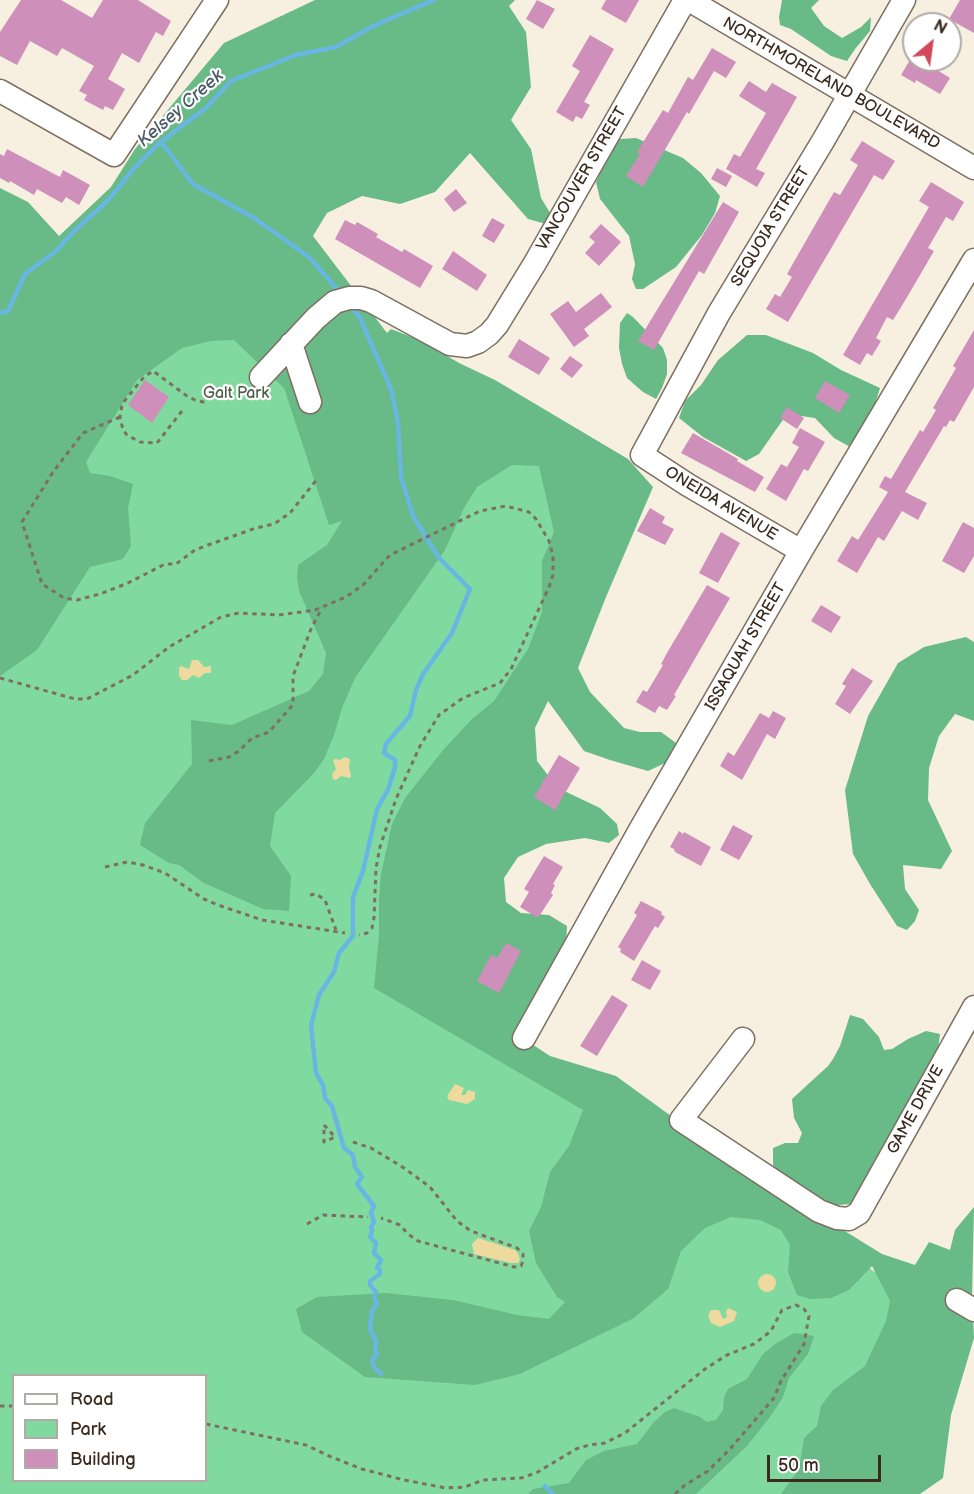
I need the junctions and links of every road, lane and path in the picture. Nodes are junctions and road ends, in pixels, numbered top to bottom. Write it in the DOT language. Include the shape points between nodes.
graph roads {
  1 [pos="217,0"];
  2 [pos="687,0"];
  3 [pos="904,0"];
  4 [pos="0,90"];
  5 [pos="849,93"];
  6 [pos="974,168"];
  7 [pos="974,260"];
  8 [pos="291,344"];
  9 [pos="261,377"];
  10 [pos="310,402"];
  11 [pos="207,403"];
  12 [pos="182,411"];
  13 [pos="120,417"];
  14 [pos="642,455"];
  15 [pos="318,478"];
  16 [pos="801,551"];
  17 [pos="323,606"];
  18 [pos="0,678"];
  19 [pos="209,761"];
  20 [pos="105,867"];
  21 [pos="310,895"];
  22 [pos="336,931"];
  23 [pos="345,933"];
  24 [pos="359,935"];
  25 [pos="974,1007"];
  26 [pos="524,1038"];
  27 [pos="743,1039"];
  28 [pos="335,1137"];
  29 [pos="353,1142"];
  30 [pos="368,1217"];
  31 [pos="381,1218"];
  32 [pos="307,1224"];
  33 [pos="207,1424"];
  34 [pos="675,1494"];
  1 -- 4 [label="street" via="114,155"];
  2 -- 5 [label="street, NORTHMORELAND BOULEVARD"];
  2 -- 8 [label="street, VANCOUVER STREET" via="535,263 496,325 478,342 467,346 450,344 382,306 349,298 336,302"];
  3 -- 5 [label="street, SEQUOIA STREET"];
  5 -- 6 [label="street, NORTHMORELAND BOULEVARD"];
  5 -- 14 [label="street, SEQUOIA STREET" via="719,314"];
  7 -- 16 [label="street, ISSAQUAH STREET"];
  8 -- 9 [label="street"];
  8 -- 10 [label="street"];
  11 -- 13 [label="path" via="187,396 153,371 126,399"];
  12 -- 13 [label="path" via="157,443 140,442 127,435"];
  13 -- 15 [label="path" via="83,433 22,522 42,584 64,598 77,600 100,594 165,564 176,564 195,550 274,524 290,513"];
  14 -- 16 [label="street, ONEIDA AVENUE"];
  16 -- 26 [label="street, ISSAQUAH STREET"];
  17 -- 18 [label="path" via="279,615 238,613 222,617 169,647 133,675 87,699"];
  17 -- 19 [label="path" via="293,676 291,707 270,732 252,738 229,757"];
  17 -- 24 [label="path" via="363,585 390,555 480,512 506,506 519,508 536,519 553,556 549,588 512,669 500,683 463,698 440,715 420,746 380,847 372,927"];
  20 -- 22 [label="path" via="127,862 143,865 165,873 218,906 262,920"];
  21 -- 22 [label="path" via="325,900"];
  22 -- 23 [label="path"];
  25 -- 27 [label="street, GAME DRIVE" via="859,1213 849,1220 819,1210 681,1120"];
  28 -- 28 [label="path" via="330,1131 324,1125 324,1142"];
  29 -- 31 [label="path" via="404,1168 430,1187 457,1221 480,1235 517,1248 524,1261 514,1267 418,1241 400,1225"];
  30 -- 32 [label="path" via="323,1215"];
  33 -- 34 [label="path" via="306,1445 362,1469 446,1488 520,1478 576,1449 625,1433 680,1386 771,1331 782,1310 796,1305 804,1309 809,1316 804,1344 774,1398 715,1463"];
}
